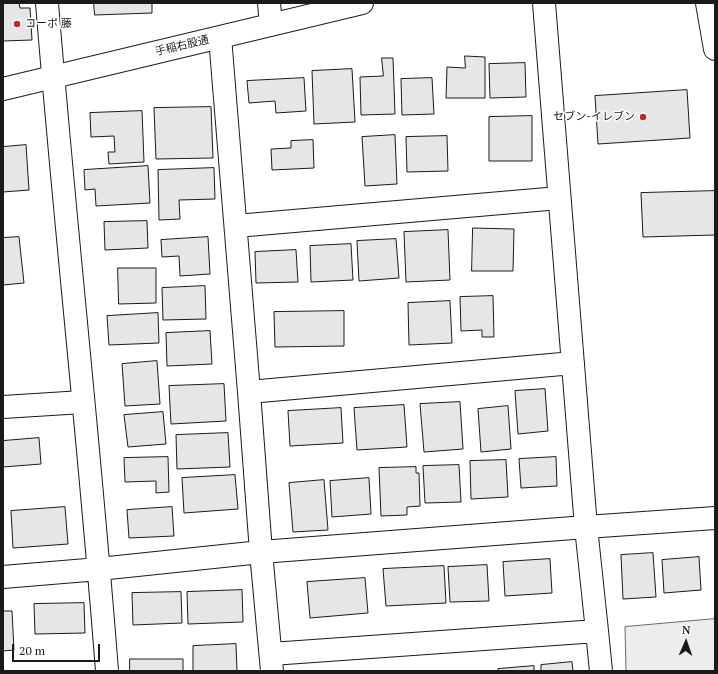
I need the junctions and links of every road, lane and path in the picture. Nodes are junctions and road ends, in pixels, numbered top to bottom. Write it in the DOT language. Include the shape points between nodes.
graph roads {
  1 [pos="47,3"];
  2 [pos="269,3"];
  3 [pos="362,3"];
  4 [pos="544,3"];
  5 [pos="707,3"];
  6 [pos="271,25"];
  7 [pos="220,37"];
  8 [pos="715,49"];
  9 [pos="53,77"];
  10 [pos="3,89"];
  11 [pos="559,198"];
  12 [pos="236,226"];
  13 [pos="572,363"];
  14 [pos="250,392"];
  15 [pos="83,402"];
  16 [pos="3,407"];
  17 [pos="715,518"];
  18 [pos="586,527"];
  19 [pos="261,552"];
  20 [pos="99,569"];
  21 [pos="3,577"];
  22 [pos="597,630"];
  23 [pos="272,663"];
  24 [pos="107,671"];
  25 [pos="600,671"];
  1 -- 9 [label="street"];
  2 -- 6 [label="street"];
  3 -- 6 [label="street, 手稲右股通"];
  4 -- 11 [label="street"];
  5 -- 8 [label="street"];
  6 -- 7 [label="street, 手稲右股通"];
  7 -- 9 [label="street, 手稲右股通"];
  7 -- 12 [label="street"];
  9 -- 10 [label="street, 手稲右股通"];
  9 -- 15 [label="street"];
  11 -- 12 [label="street"];
  11 -- 13 [label="street"];
  12 -- 14 [label="street"];
  13 -- 14 [label="street"];
  13 -- 18 [label="street"];
  14 -- 19 [label="street"];
  15 -- 16 [label="street"];
  15 -- 20 [label="street"];
  17 -- 18 [label="street"];
  18 -- 19 [label="street"];
  18 -- 22 [label="street"];
  19 -- 20 [label="street"];
  19 -- 23 [label="street"];
  20 -- 21 [label="street"];
  20 -- 24 [label="street"];
  22 -- 23 [label="street"];
  22 -- 25 [label="street"];
}
